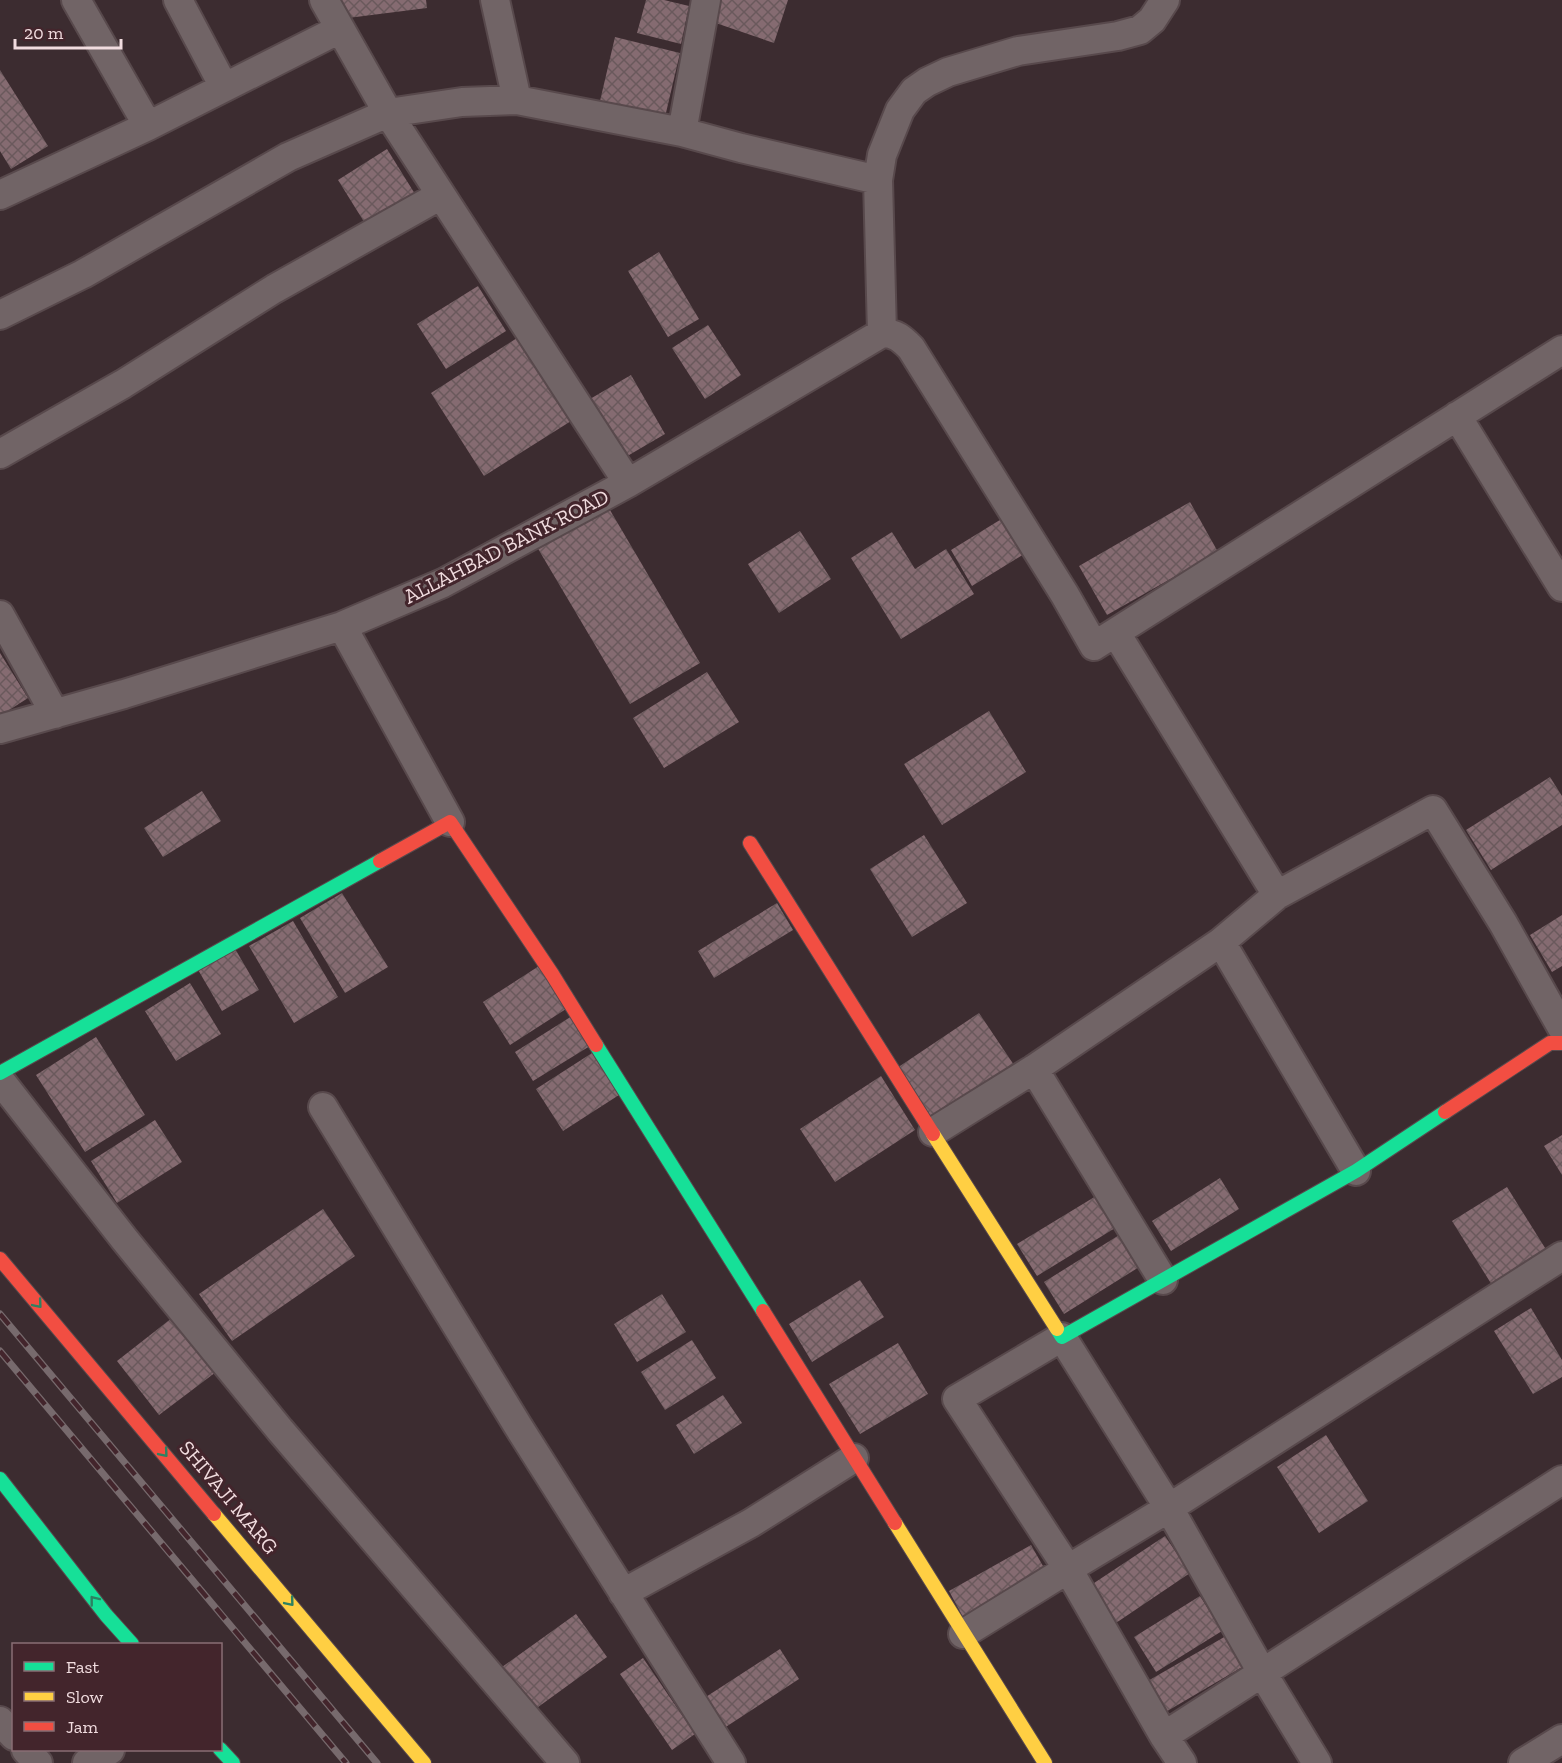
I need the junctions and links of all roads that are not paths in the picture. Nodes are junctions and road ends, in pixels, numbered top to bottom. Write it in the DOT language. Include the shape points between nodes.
graph roads {
  1 [pos="76,0"];
  2 [pos="178,0"];
  3 [pos="324,0"];
  4 [pos="495,0"];
  5 [pos="706,0"];
  6 [pos="1165,0"];
  7 [pos="340,29"];
  8 [pos="224,87"];
  9 [pos="518,100"];
  10 [pos="388,113"];
  11 [pos="148,126"];
  12 [pos="682,132"];
  13 [pos="878,180"];
  14 [pos="0,195"];
  15 [pos="441,195"];
  16 [pos="0,315"];
  17 [pos="882,333"];
  18 [pos="1562,350"];
  19 [pos="1457,416"];
  20 [pos="0,454"];
  21 [pos="628,483"];
  22 [pos="1562,587"];
  23 [pos="0,615"];
  24 [pos="342,626"];
  25 [pos="1116,633"];
  26 [pos="55,714"];
  27 [pos="0,729"];
  28 [pos="450,822"];
  29 [pos="750,843"];
  30 [pos="1276,895"];
  31 [pos="1221,942"];
  32 [pos="1562,1028"];
  33 [pos="1562,1042"];
  34 [pos="1034,1069"];
  35 [pos="0,1073"];
  36 [pos="0,1080"];
  37 [pos="322,1107"];
  38 [pos="933,1132"];
  39 [pos="1356,1171"];
  40 [pos="1562,1256"];
  41 [pos="0,1259"];
  42 [pos="1163,1280"];
  43 [pos="1062,1337"];
  44 [pos="854,1458"];
  45 [pos="0,1479"];
  46 [pos="1562,1479"];
  47 [pos="1168,1508"];
  48 [pos="1068,1569"];
  49 [pos="623,1593"];
  50 [pos="963,1634"];
  51 [pos="131,1643"];
  52 [pos="1263,1674"];
  53 [pos="0,1721"];
  54 [pos="12,1734"];
  55 [pos="1164,1736"];
  56 [pos="1562,1739"];
  57 [pos="28,1751"];
  58 [pos="107,1751"];
  59 [pos="222,1751"];
  60 [pos="38,1763"];
  61 [pos="87,1763"];
  62 [pos="233,1763"];
  63 [pos="424,1763"];
  64 [pos="565,1763"];
  65 [pos="731,1763"];
  66 [pos="1045,1763"];
  67 [pos="1182,1763"];
  68 [pos="1317,1763"];
  69 [pos="1523,1763"];
  1 -- 11 [label="street"];
  2 -- 8 [label="street"];
  3 -- 7 [label="street"];
  4 -- 9 [label="street"];
  5 -- 12 [label="street"];
  6 -- 13 [label="street" via="1140,30 1018,51 927,82 914,91 900,110 882,155"];
  7 -- 8 [label="street"];
  7 -- 10 [label="street"];
  8 -- 11 [label="street"];
  9 -- 10 [label="street" via="462,102"];
  9 -- 12 [label="street"];
  10 -- 15 [label="street"];
  10 -- 16 [label="street" via="288,157 83,274"];
  11 -- 14 [label="street"];
  12 -- 13 [label="street"];
  13 -- 17 [label="street"];
  15 -- 20 [label="street" via="274,289 123,384"];
  15 -- 21 [label="street"];
  17 -- 21 [label="street, ALLAHBAD BANK ROAD"];
  17 -- 25 [label="street" via="892,333 911,348 1094,646"];
  18 -- 19 [label="street"];
  19 -- 22 [label="street"];
  19 -- 25 [label="street"];
  21 -- 24 [label="street, ALLAHBAD BANK ROAD" via="443,584"];
  23 -- 26 [label="street"];
  24 -- 26 [label="street, ALLAHBAD BANK ROAD"];
  24 -- 28 [label="street"];
  25 -- 30 [label="street"];
  26 -- 27 [label="street, ALLAHBAD BANK ROAD"];
  28 -- 35 [label="street"];
  28 -- 44 [label="street" via="552,974"];
  29 -- 38 [label="street"];
  30 -- 31 [label="street"];
  30 -- 32 [label="street" via="1433,810"];
  31 -- 34 [label="street"];
  31 -- 39 [label="street"];
  33 -- 39 [label="street" via="1551,1043"];
  34 -- 38 [label="street"];
  34 -- 42 [label="street"];
  36 -- 64 [label="street" via="280,1430"];
  37 -- 49 [label="street"];
  38 -- 43 [label="street"];
  39 -- 42 [label="street"];
  40 -- 47 [label="street"];
  41 -- 63 [label="street, SHIVAJI MARG, one-way"];
  42 -- 43 [label="street"];
  43 -- 47 [label="street"];
  43 -- 48 [label="street" via="957,1399"];
  44 -- 49 [label="street" via="751,1523"];
  44 -- 50 [label="street"];
  51 -- 45 [label="street, one-way"];
  46 -- 52 [label="street"];
  47 -- 48 [label="street"];
  47 -- 52 [label="street"];
  48 -- 50 [label="street"];
  48 -- 55 [label="street"];
  49 -- 65 [label="street"];
  50 -- 66 [label="street"];
  52 -- 55 [label="street"];
  52 -- 68 [label="street"];
  53 -- 54 [label="street"];
  55 -- 67 [label="street"];
  56 -- 69 [label="street"];
  57 -- 60 [label="street"];
  58 -- 61 [label="street"];
  59 -- 62 [label="street"];
}
